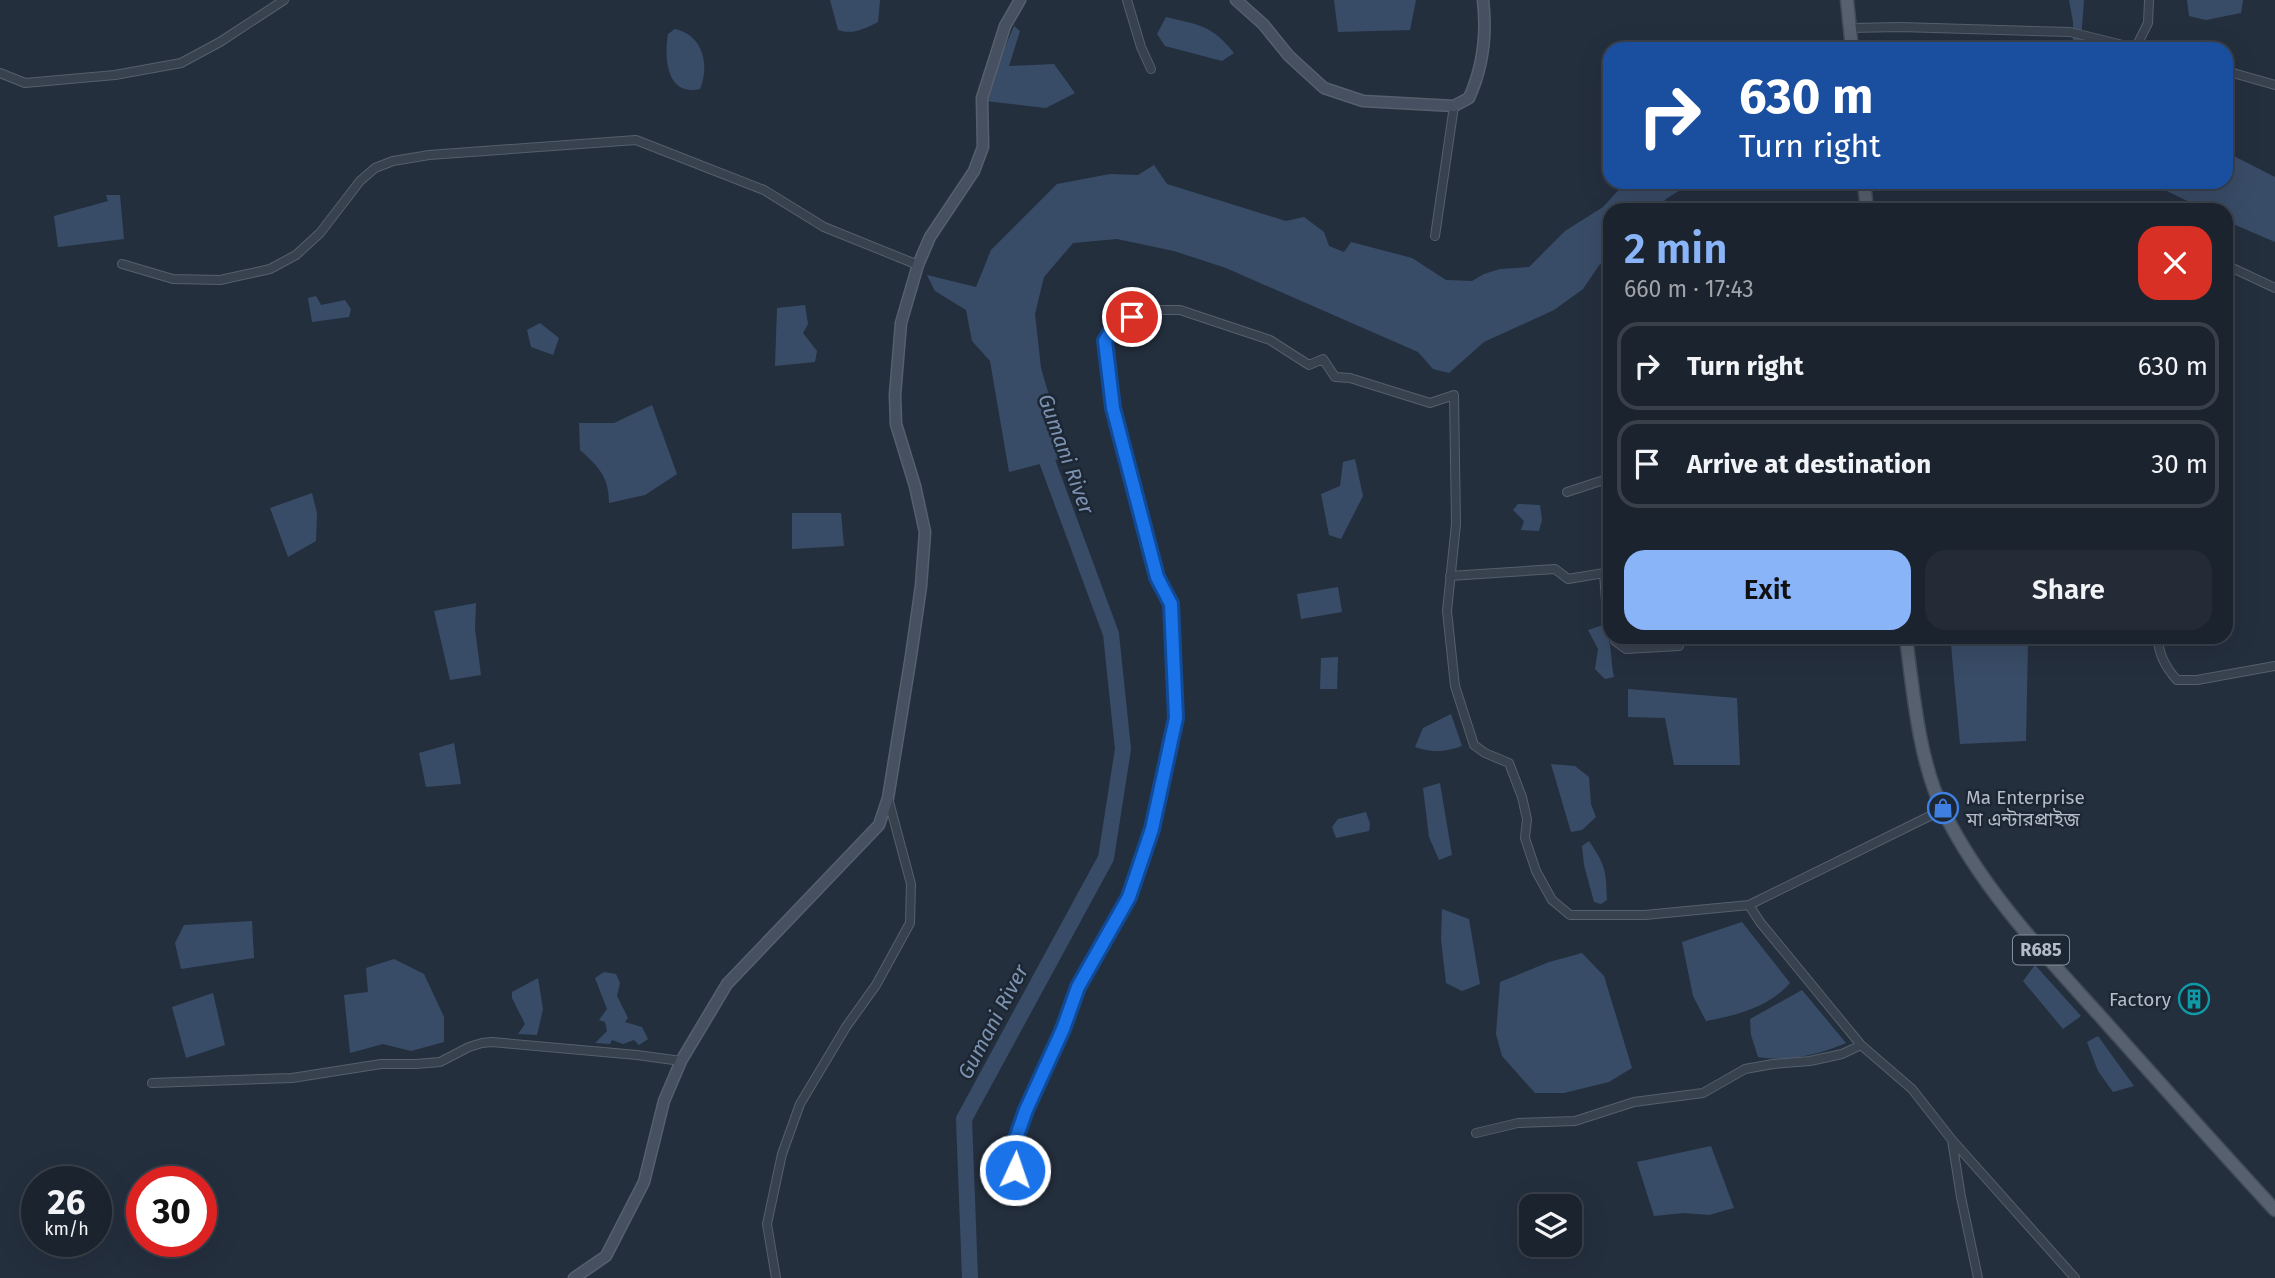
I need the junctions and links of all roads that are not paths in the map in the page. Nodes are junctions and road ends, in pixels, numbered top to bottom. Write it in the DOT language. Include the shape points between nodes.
graph roads {
  1 [pos="284,0"];
  2 [pos="1020,0"];
  3 [pos="1128,0"];
  4 [pos="1236,0"];
  5 [pos="1483,0"];
  6 [pos="1847,0"];
  7 [pos="2149,0"];
  8 [pos="1850,28"];
  9 [pos="1851,42"];
  10 [pos="2114,42"];
  11 [pos="2140,42"];
  12 [pos="1151,69"];
  13 [pos="0,73"];
  14 [pos="2233,73"];
  15 [pos="2275,85"];
  16 [pos="1454,106"];
  17 [pos="1435,236"];
  18 [pos="122,264"];
  19 [pos="918,265"];
  20 [pos="2233,268"];
  21 [pos="2275,288"];
  22 [pos="1603,480"];
  23 [pos="1567,492"];
  24 [pos="1603,573"];
  25 [pos="1450,576"];
  26 [pos="1619,644"];
  27 [pos="1907,644"];
  28 [pos="2160,644"];
  29 [pos="1679,646"];
  30 [pos="2275,666"];
  31 [pos="888,798"];
  32 [pos="1942,810"];
  33 [pos="1749,905"];
  34 [pos="1861,1045"];
  35 [pos="681,1061"];
  36 [pos="152,1083"];
  37 [pos="1476,1133"];
  38 [pos="1952,1140"];
  39 [pos="1017,1194"];
  40 [pos="2275,1210"];
  41 [pos="574,1278"];
  42 [pos="775,1278"];
  43 [pos="1978,1278"];
  44 [pos="2075,1278"];
  1 -- 13 [label="street" via="181,63 115,75 24,83"];
  2 -- 19 [label="street" via="1005,26 982,98 983,147 974,171 930,237"];
  3 -- 12 [label="street"];
  4 -- 16 [label="street" via="1324,88 1363,101"];
  5 -- 16 [label="street" via="1486,24 1479,77 1469,98"];
  6 -- 8 [label="main road"];
  7 -- 11 [label="street" via="2148,23"];
  8 -- 9 [label="main road"];
  8 -- 10 [label="street" via="2070,32"];
  14 -- 15 [label="street"];
  16 -- 17 [label="street"];
  18 -- 19 [label="street" via="185,280 220,280 270,269 296,255 320,233 360,181 393,161 636,140 764,190 824,227"];
  19 -- 31 [label="street" via="901,323 895,395 896,424 925,532"];
  20 -- 21 [label="street"];
  22 -- 23 [label="street"];
  24 -- 25 [label="street" via="1568,579 1555,569"];
  25 -- 33 [label="street" via="1447,611 1455,686 1474,745 1509,763 1527,819 1524,838 1552,900 1570,915 1591,916"];
  25 -- 39 [label="street" via="1456,524 1454,395 1430,403 1335,377 1323,359 1309,365 1270,340 1180,310 1149,310 1115,324 1105,341 1113,408 1157,577 1171,604 1176,718 1152,829 1129,897 1078,987 1013,1147"];
  26 -- 29 [label="street" via="1626,649"];
  27 -- 32 [label="main road, R685" via="1919,734"];
  28 -- 30 [label="street" via="2166,669 2177,680"];
  31 -- 35 [label="street" via="879,825 727,984"];
  31 -- 42 [label="street" via="911,884 910,923 800,1104 782,1154 767,1224"];
  32 -- 33 [label="street"];
  32 -- 40 [label="main road, R685" via="1979,871 2032,940"];
  33 -- 34 [label="street"];
  34 -- 37 [label="street" via="1810,1061 1745,1069 1703,1093 1634,1102 1575,1121 1518,1123"];
  34 -- 38 [label="street" via="1912,1089"];
  35 -- 36 [label="street" via="492,1042 469,1047 440,1062 381,1064 292,1078"];
  35 -- 41 [label="street" via="664,1101 644,1182 606,1256"];
  38 -- 43 [label="street"];
  38 -- 44 [label="street"];
}
